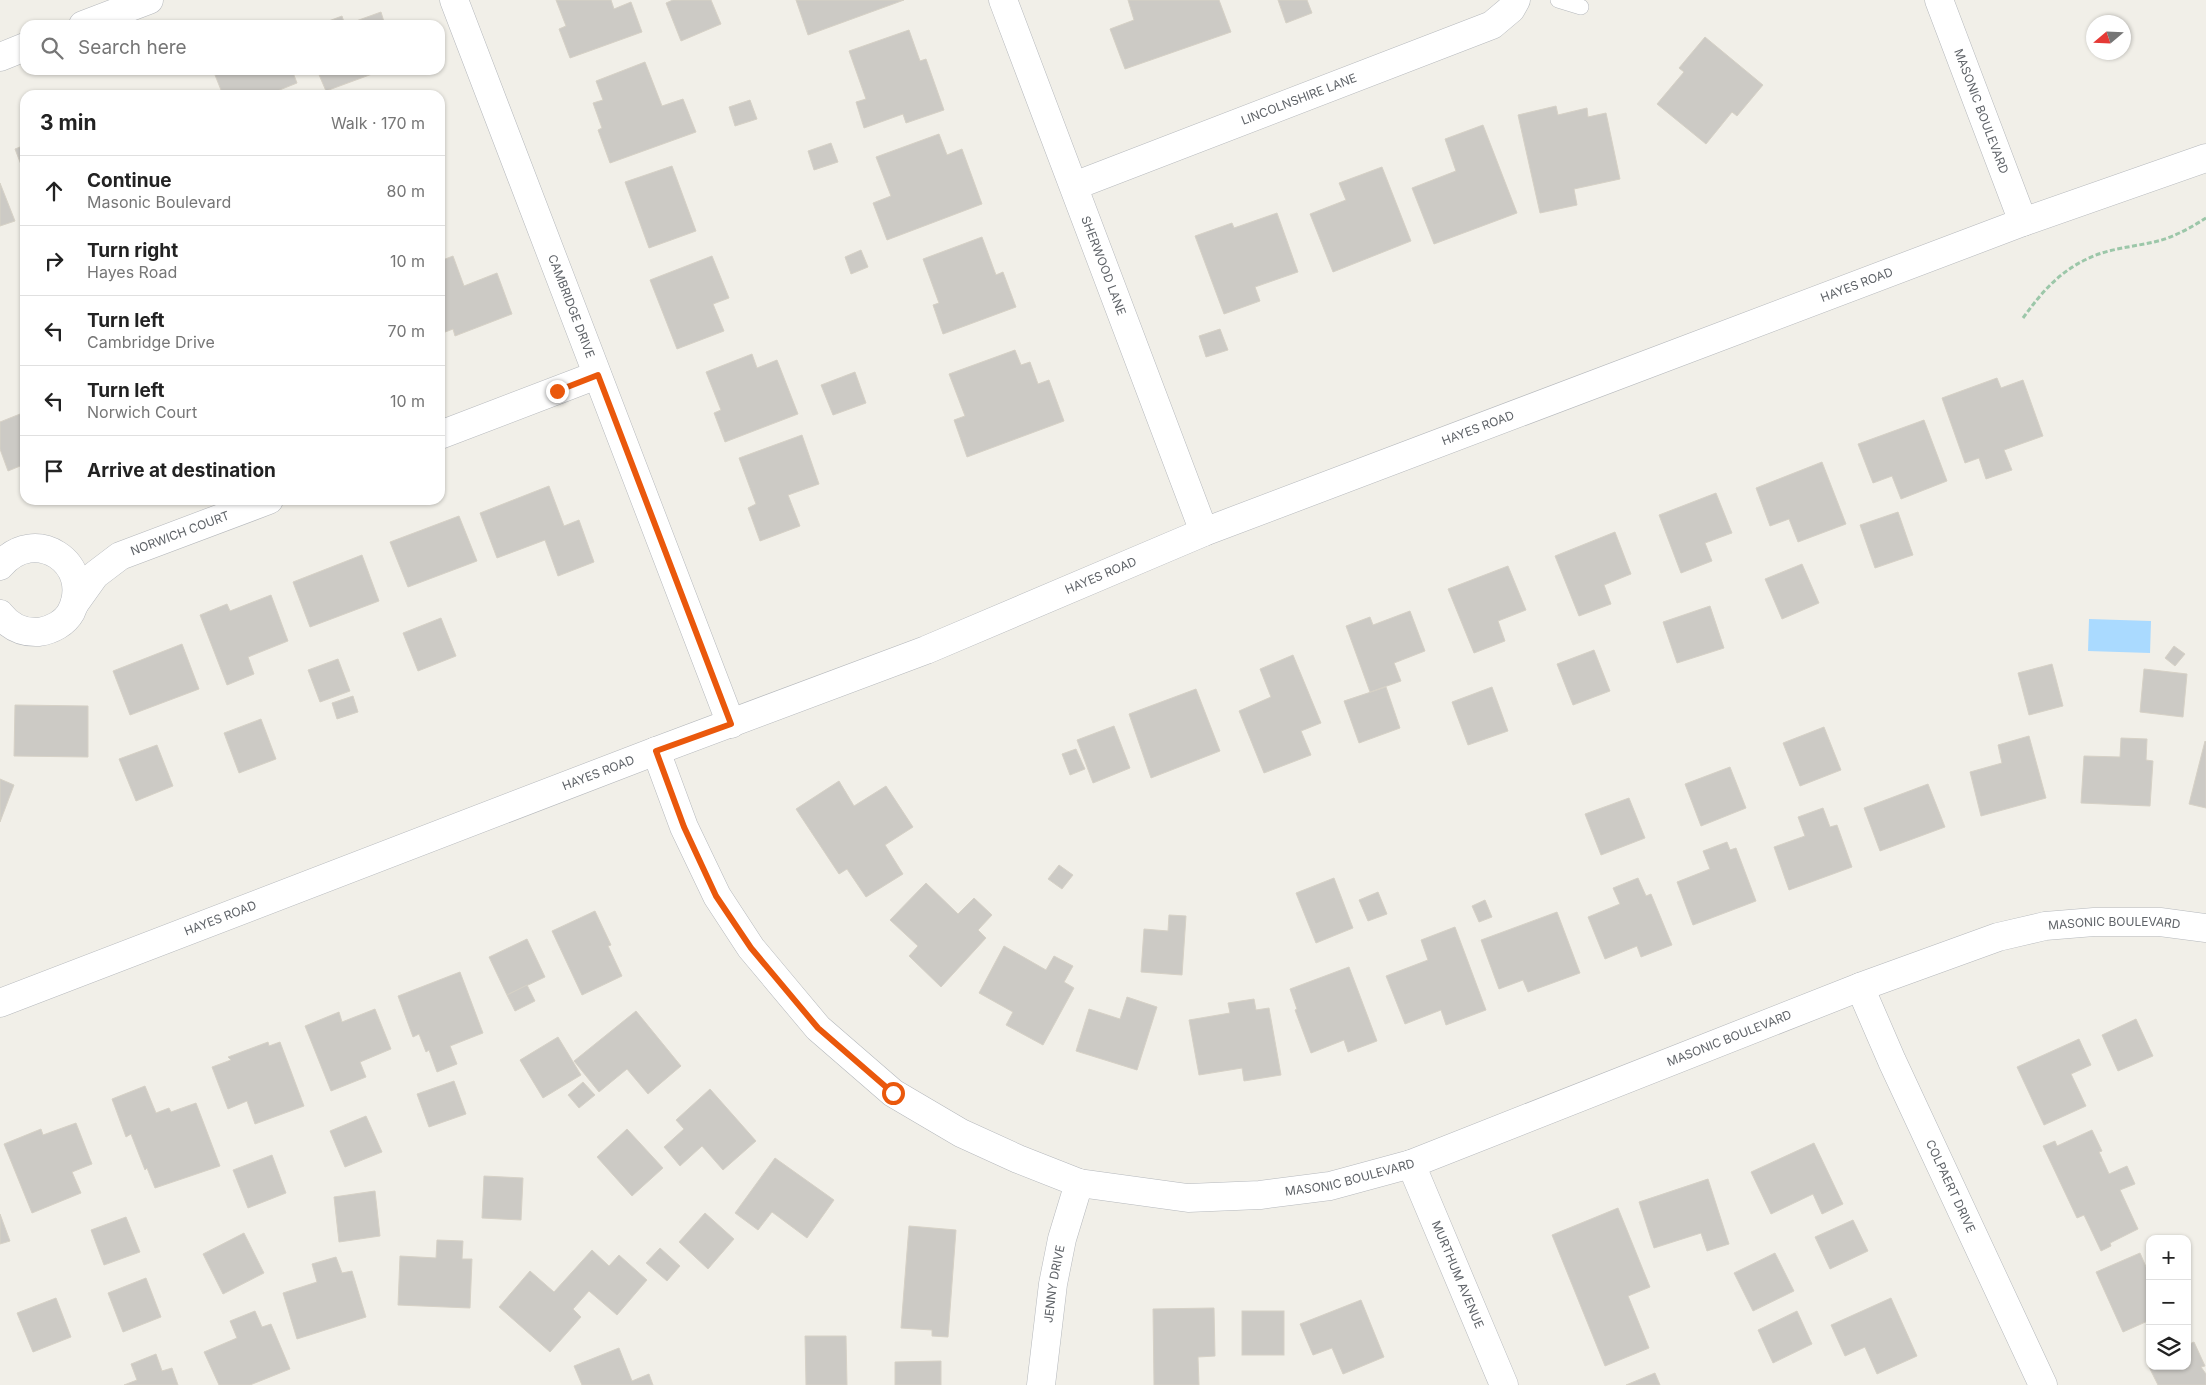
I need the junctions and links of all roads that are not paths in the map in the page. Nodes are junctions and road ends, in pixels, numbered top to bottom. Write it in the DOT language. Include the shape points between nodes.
graph roads {
  1 [pos="149,0"];
  2 [pos="454,0"];
  3 [pos="1003,0"];
  4 [pos="1516,0"];
  5 [pos="1558,0"];
  6 [pos="1939,0"];
  7 [pos="1581,7"];
  8 [pos="96,20"];
  9 [pos="20,49"];
  10 [pos="0,57"];
  11 [pos="2206,158"];
  12 [pos="1074,186"];
  13 [pos="2023,222"];
  14 [pos="598,375"];
  15 [pos="445,433"];
  16 [pos="256,505"];
  17 [pos="1204,532"];
  18 [pos="59,555"];
  19 [pos="120,556"];
  20 [pos="0,566"];
  21 [pos="75,603"];
  22 [pos="0,614"];
  23 [pos="731,724"];
  24 [pos="656,751"];
  25 [pos="2206,928"];
  26 [pos="1860,987"];
  27 [pos="0,1004"];
  28 [pos="1411,1164"];
  29 [pos="1079,1183"];
  30 [pos="1041,1385"];
  31 [pos="1504,1385"];
  32 [pos="2043,1385"];
  1 -- 8 [label="street"];
  2 -- 14 [label="street, CAMBRIDGE DRIVE"];
  3 -- 12 [label="street, SHERWOOD LANE"];
  4 -- 12 [label="street, LINCOLNSHIRE LANE" via="1492,25"];
  5 -- 7 [label="lane"];
  6 -- 13 [label="street, MASONIC BOULEVARD"];
  9 -- 10 [label="street"];
  11 -- 13 [label="street, HAYES ROAD"];
  12 -- 17 [label="street, SHERWOOD LANE"];
  13 -- 17 [label="street, HAYES ROAD"];
  14 -- 15 [label="street"];
  14 -- 23 [label="street, CAMBRIDGE DRIVE"];
  16 -- 19 [label="street, NORWICH COURT"];
  17 -- 23 [label="street, HAYES ROAD" via="926,650"];
  18 -- 19 [label="street, NORWICH COURT"];
  18 -- 20 [label="street, NORWICH COURT" via="32,547 6,558"];
  18 -- 21 [label="street" via="75,576"];
  19 -- 21 [label="street, NORWICH COURT" via="95,575"];
  21 -- 22 [label="street, NORWICH COURT" via="64,621 45,631 18,629"];
  23 -- 24 [label="street, HAYES ROAD"];
  24 -- 27 [label="street, HAYES ROAD"];
  24 -- 29 [label="street, MASONIC BOULEVARD" via="684,827 716,896 751,948 818,1028 893,1093 961,1133"];
  25 -- 26 [label="street, MASONIC BOULEVARD" via="2160,922 2045,926 1998,937"];
  26 -- 28 [label="street, MASONIC BOULEVARD"];
  26 -- 32 [label="street, COLPAERT DRIVE"];
  28 -- 29 [label="street, MASONIC BOULEVARD" via="1330,1186 1260,1195 1188,1198"];
  28 -- 31 [label="street, MURTHUM AVENUE"];
  29 -- 30 [label="street, JENNY DRIVE" via="1062,1239 1053,1284"];
}
